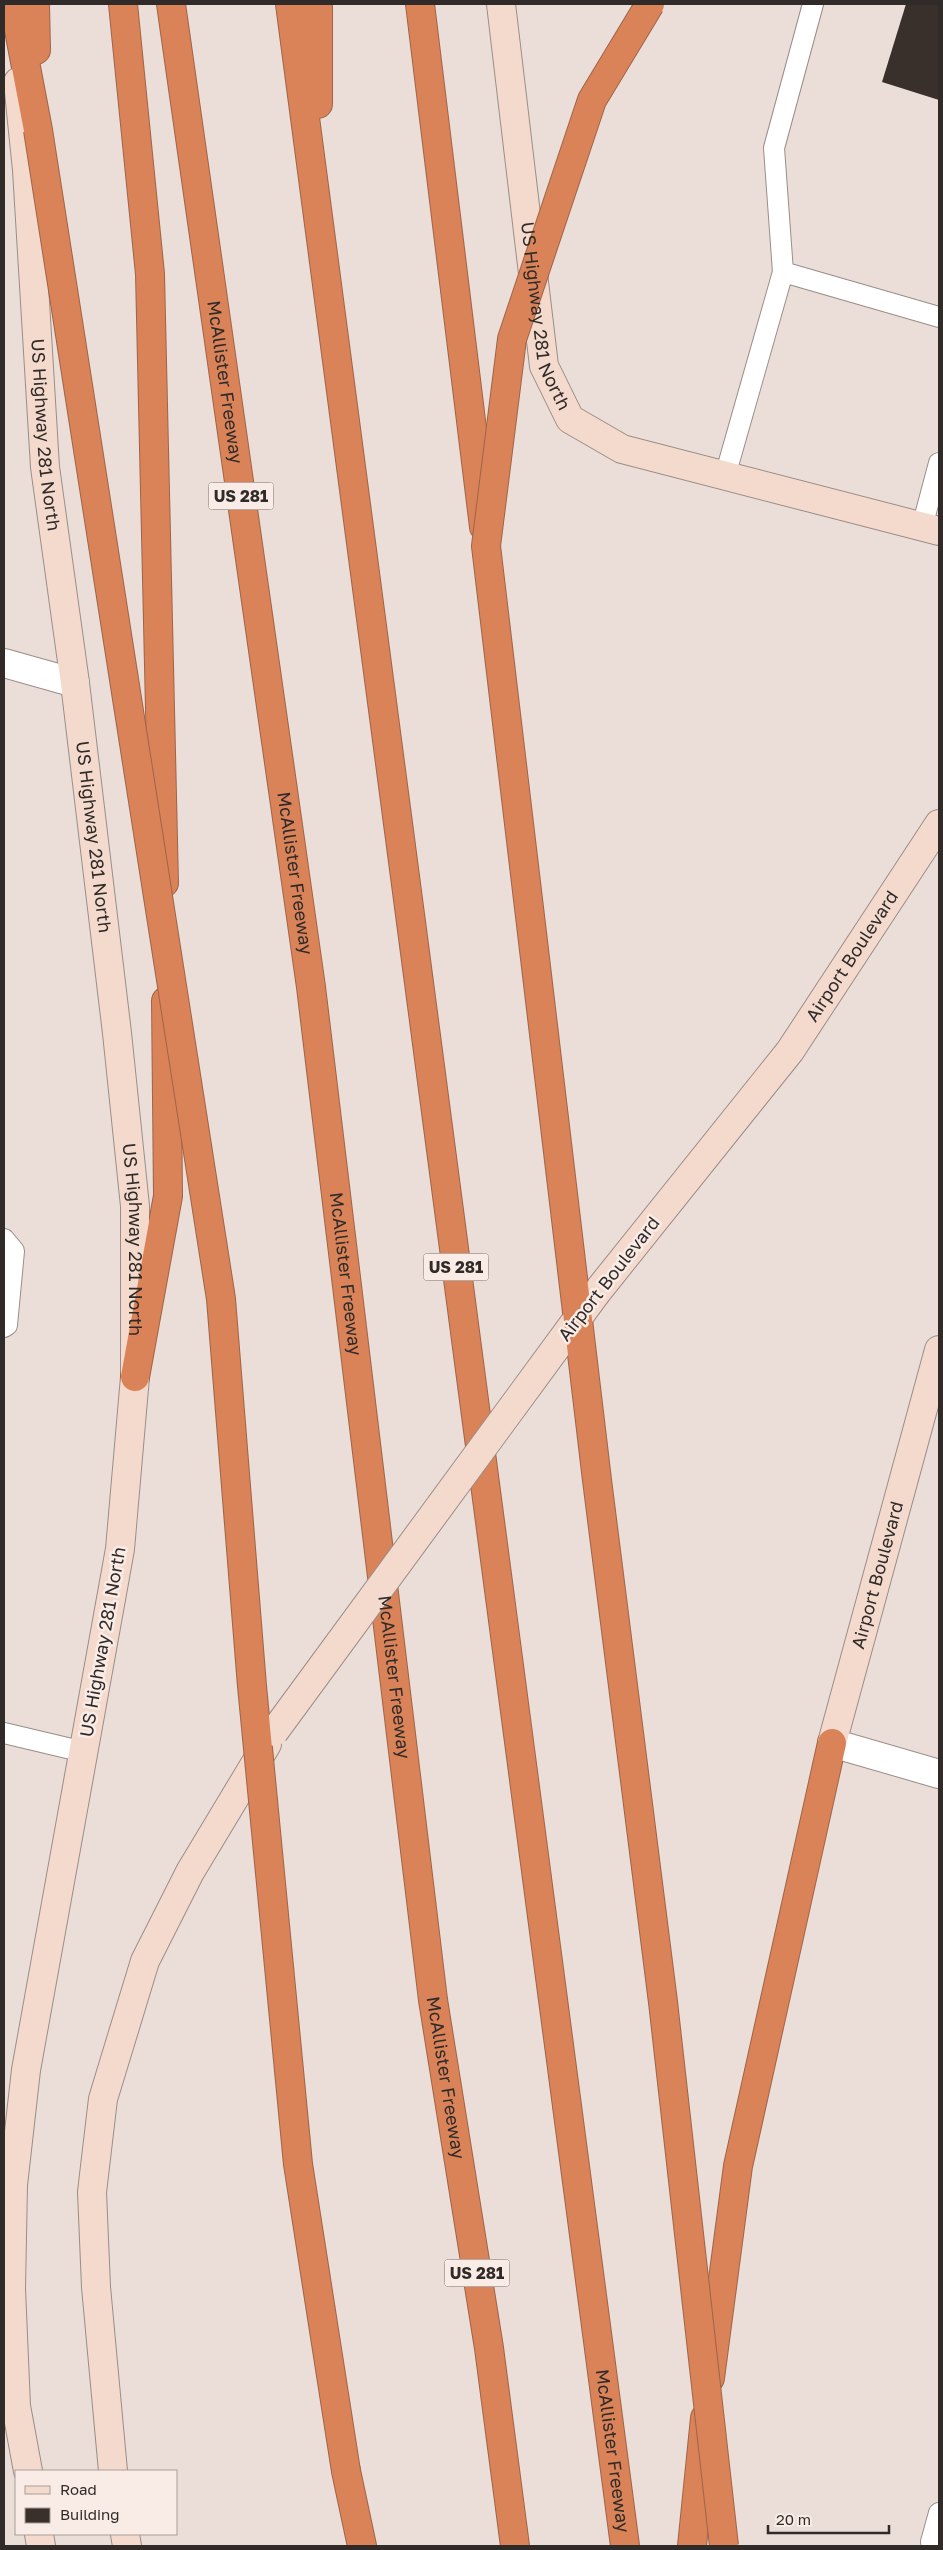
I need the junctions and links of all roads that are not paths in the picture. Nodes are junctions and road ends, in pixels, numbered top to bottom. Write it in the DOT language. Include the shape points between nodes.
graph roads {
  1 [pos="12,4"];
  2 [pos="35,4"];
  3 [pos="123,4"];
  4 [pos="171,4"];
  5 [pos="290,4"];
  6 [pos="318,4"];
  7 [pos="420,4"];
  8 [pos="501,4"];
  9 [pos="650,4"];
  10 [pos="813,4"];
  11 [pos="38,130"];
  12 [pos="318,218"];
  13 [pos="783,272"];
  14 [pos="939,317"];
  15 [pos="939,463"];
  16 [pos="725,476"];
  17 [pos="930,529"];
  18 [pos="486,546"];
  19 [pos="4,663"];
  20 [pos="75,683"];
  21 [pos="939,824"];
  22 [pos="4,1239"];
  23 [pos="4,1327"];
  24 [pos="939,1350"];
  25 [pos="135,1377"];
  26 [pos="4,1733"];
  27 [pos="832,1743"];
  28 [pos="84,1752"];
  29 [pos="939,1774"];
  30 [pos="8,2242"];
  31 [pos="28,2470"];
  32 [pos="113,2470"];
  33 [pos="939,2513"];
  34 [pos="362,2546"];
  35 [pos="515,2546"];
  36 [pos="625,2546"];
  37 [pos="692,2546"];
  38 [pos="724,2546"];
  39 [pos="932,2546"];
  1 -- 11 [label="highway"];
  1 -- 20 [label="main road, US Highway 281 North" via="27,170 45,467"];
  2 -- 11 [label="highway"];
  3 -- 25 [label="highway" via="150,274 163,754 168,1196"];
  4 -- 35 [label="highway, McAllister Freeway / US 281" via="311,987 433,2000 489,2348"];
  5 -- 12 [label="highway, McAllister Freeway / US 281"];
  6 -- 12 [label="highway"];
  7 -- 18 [label="highway, bridge"];
  8 -- 16 [label="main road, US Highway 281 North" via="544,366 570,419 622,449"];
  9 -- 18 [label="highway, bridge" via="592,100 512,339"];
  10 -- 13 [label="lane" via="774,148"];
  11 -- 34 [label="highway, bridge" via="221,1299 252,1686 298,2164 346,2471"];
  12 -- 36 [label="highway, McAllister Freeway / US 281"];
  13 -- 14 [label="lane"];
  13 -- 16 [label="lane"];
  15 -- 17 [label="lane"];
  16 -- 17 [label="main road, US Highway 281 North"];
  18 -- 38 [label="highway, bridge" via="595,1470 663,2002"];
  19 -- 20 [label="street"];
  20 -- 25 [label="main road, US Highway 281 North" via="135,1206"];
  21 -- 32 [label="main road, Airport Boulevard, bridge" via="790,1051 597,1292 274,1732 190,1872 144,1961 103,2099 92,2192 96,2287"];
  22 -- 23 [label="lane" via="14,1251 7,1324"];
  24 -- 27 [label="main road, Airport Boulevard"];
  25 -- 28 [label="main road, US Highway 281 North" via="120,1549"];
  26 -- 28 [label="lane"];
  27 -- 29 [label="street"];
  27 -- 37 [label="highway" via="738,2166 700,2458"];
  28 -- 30 [label="main road, US Highway 281 North" via="26,2070"];
  30 -- 31 [label="main road, US Highway 281 North" via="16,2406"];
  33 -- 39 [label="lane"];
}
